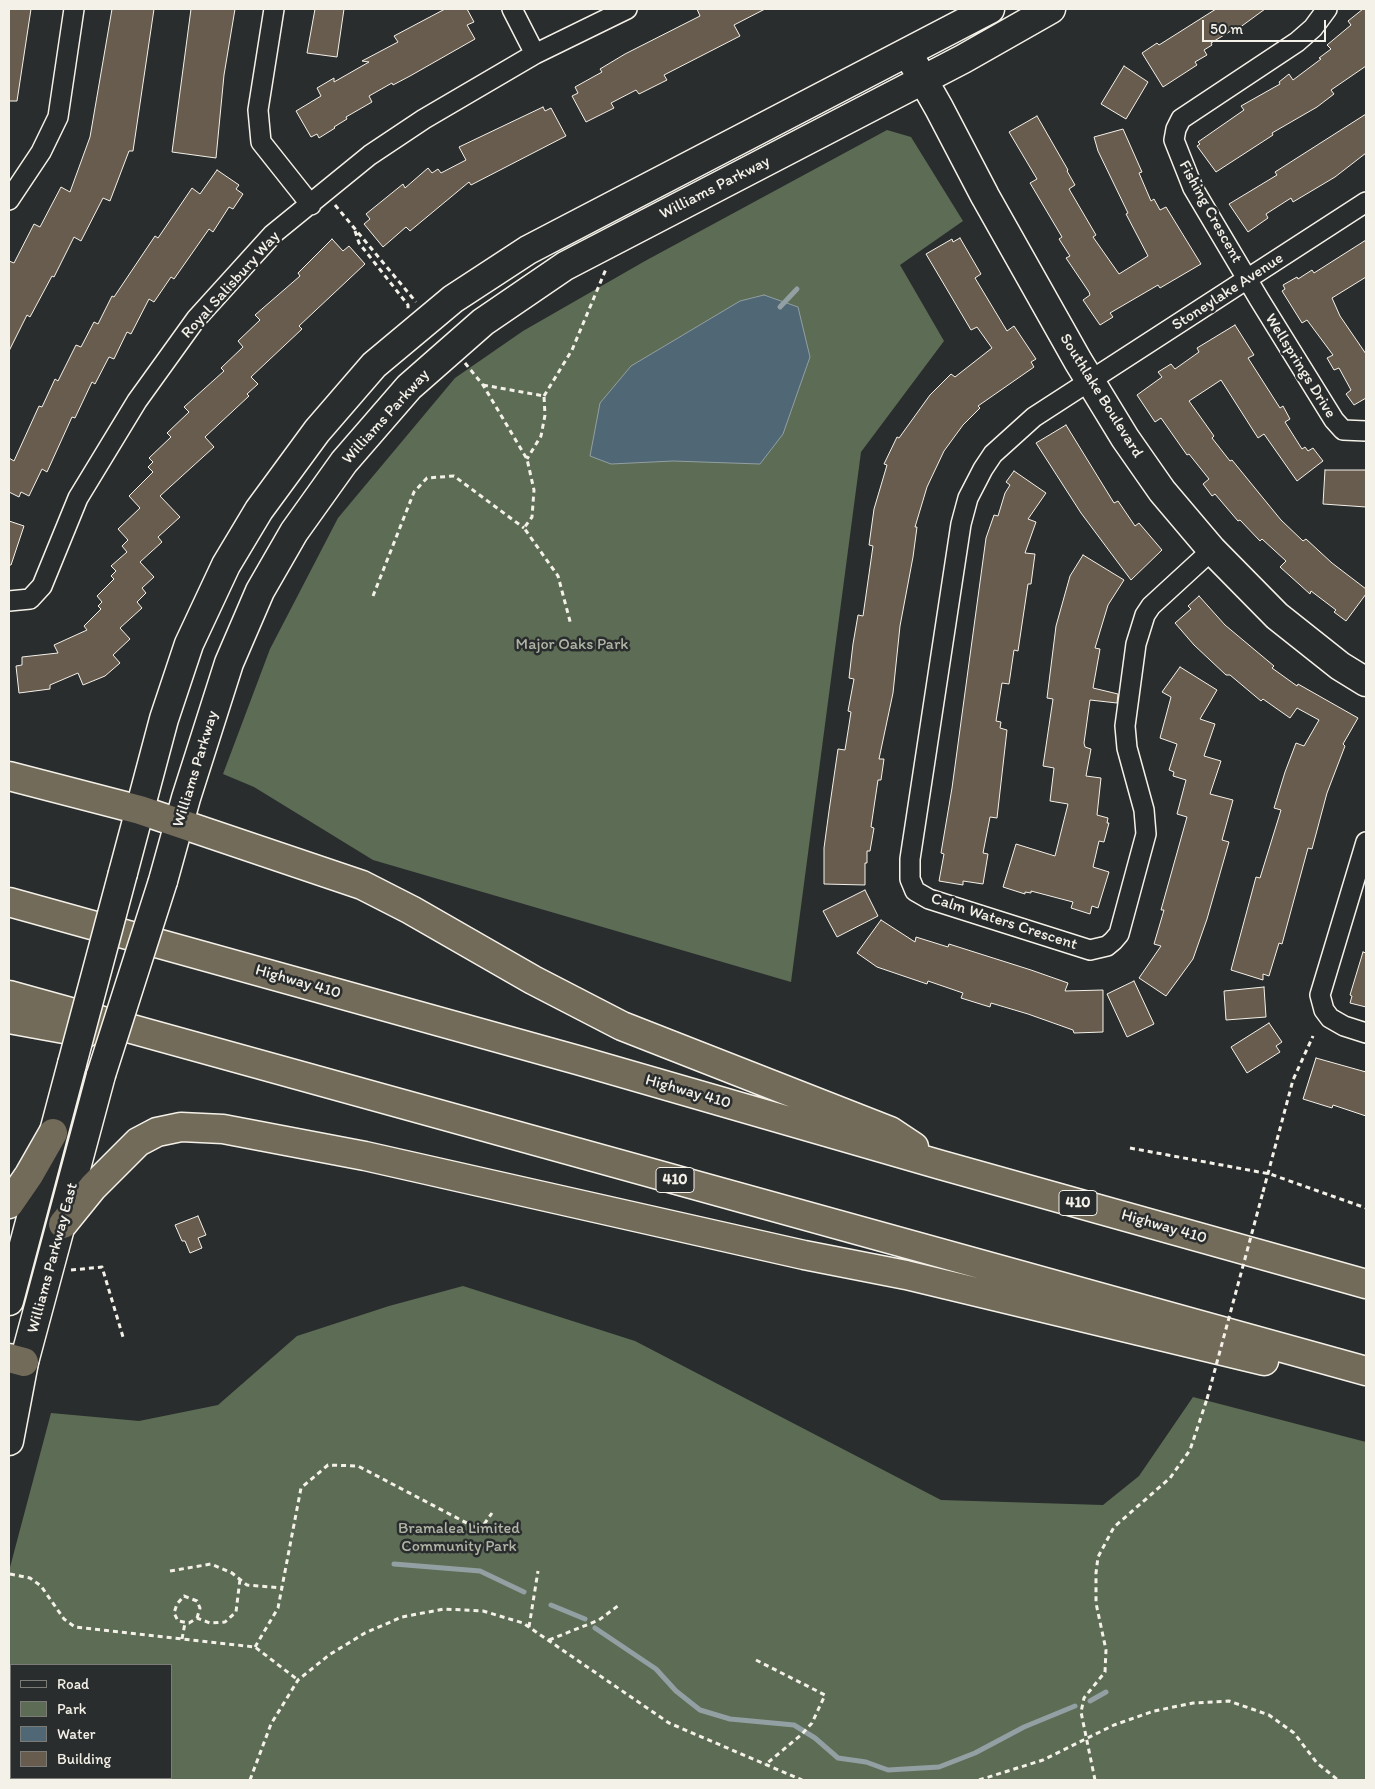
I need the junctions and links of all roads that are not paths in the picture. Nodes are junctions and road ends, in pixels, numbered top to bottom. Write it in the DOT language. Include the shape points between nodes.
graph roads {
  1 [pos="74,9"];
  2 [pos="274,9"];
  3 [pos="512,9"];
  4 [pos="627,9"];
  5 [pos="990,9"];
  6 [pos="1051,9"];
  7 [pos="1327,9"];
  8 [pos="907,52"];
  9 [pos="535,54"];
  10 [pos="923,80"];
  11 [pos="318,199"];
  12 [pos="9,200"];
  13 [pos="1366,202"];
  14 [pos="1248,280"];
  15 [pos="1090,381"];
  16 [pos="1366,432"];
  17 [pos="1212,550"];
  18 [pos="9,601"];
  19 [pos="1366,682"];
  20 [pos="9,776"];
  21 [pos="140,810"];
  22 [pos="179,822"];
  23 [pos="1366,842"];
  24 [pos="9,902"];
  25 [pos="9,995"];
  26 [pos="9,1019"];
  27 [pos="1366,1033"];
  28 [pos="165,1040"];
  29 [pos="72,1064"];
  30 [pos="101,1075"];
  31 [pos="53,1133"];
  32 [pos="941,1165"];
  33 [pos="9,1204"];
  34 [pos="63,1224"];
  35 [pos="1366,1284"];
  36 [pos="9,1301"];
  37 [pos="17,1360"];
  38 [pos="1354,1368"];
  39 [pos="9,1441"];
  1 -- 12 [label="street" via="58,117 41,152"];
  2 -- 11 [label="street" via="258,110 261,142"];
  3 -- 9 [label="street"];
  4 -- 9 [label="street, Royal Salisbury Way"];
  5 -- 8 [label="main road, Williams Parkway"];
  6 -- 10 [label="main road, Williams Parkway"];
  7 -- 14 [label="street, Fishing Crescent" via="1297,42 1196,108 1181,120 1176,129 1176,149 1193,188"];
  8 -- 10 [label="main road, Southlake Boulevard"];
  8 -- 21 [label="main road, Williams Parkway" via="528,250 453,299 374,365 311,439 259,510 226,565 189,644 164,719"];
  9 -- 11 [label="street, Royal Salisbury Way" via="424,119 370,155"];
  10 -- 15 [label="main road, Southlake Boulevard"];
  10 -- 22 [label="main road, Williams Parkway" via="565,266 483,322 409,387 344,462 294,532 260,591 229,663"];
  11 -- 18 [label="street, Royal Salisbury Way" via="273,234 196,319 137,400 78,498 42,586 30,599"];
  13 -- 14 [label="street, Stoneylake Avenue"];
  14 -- 15 [label="street, Stoneylake Avenue"];
  14 -- 16 [label="street, Wellsprings Drive" via="1334,420 1343,430"];
  15 -- 17 [label="main road, Southlake Boulevard" via="1162,491"];
  15 -- 17 [label="street, Calm Waters Crescent" via="1012,435 993,454 968,498 961,524 910,859 910,879 915,891 929,899 1090,950 1113,941 1119,934 1146,834 1144,810 1125,726 1136,644 1151,606"];
  17 -- 19 [label="main road, Southlake Boulevard" via="1294,630"];
  20 -- 21 [label="highway"];
  21 -- 22 [label="highway"];
  21 -- 29 [label="main road, Williams Parkway, bridge"];
  22 -- 30 [label="main road, Williams Parkway, bridge"];
  22 -- 32 [label="highway" via="362,885 622,1026 890,1131"];
  23 -- 27 [label="street" via="1320,995 1330,1018"];
  24 -- 32 [label="highway, Highway 410 / 410"];
  25 -- 28 [label="highway, 410"];
  26 -- 28 [label="highway" via="130,1042"];
  28 -- 38 [label="highway, 410"];
  29 -- 31 [label="main road, Williams Parkway East"];
  30 -- 34 [label="main road, Williams Parkway East"];
  31 -- 33 [label="highway"];
  31 -- 36 [label="main road, Williams Parkway East"];
  32 -- 35 [label="highway, Highway 410 / 410"];
  34 -- 37 [label="main road, Williams Parkway East"];
  34 -- 38 [label="highway" via="93,1187 138,1142 157,1132 181,1127 223,1129 365,1156 906,1275 1288,1367"];
  37 -- 39 [label="main road, Williams Parkway East"];
}
